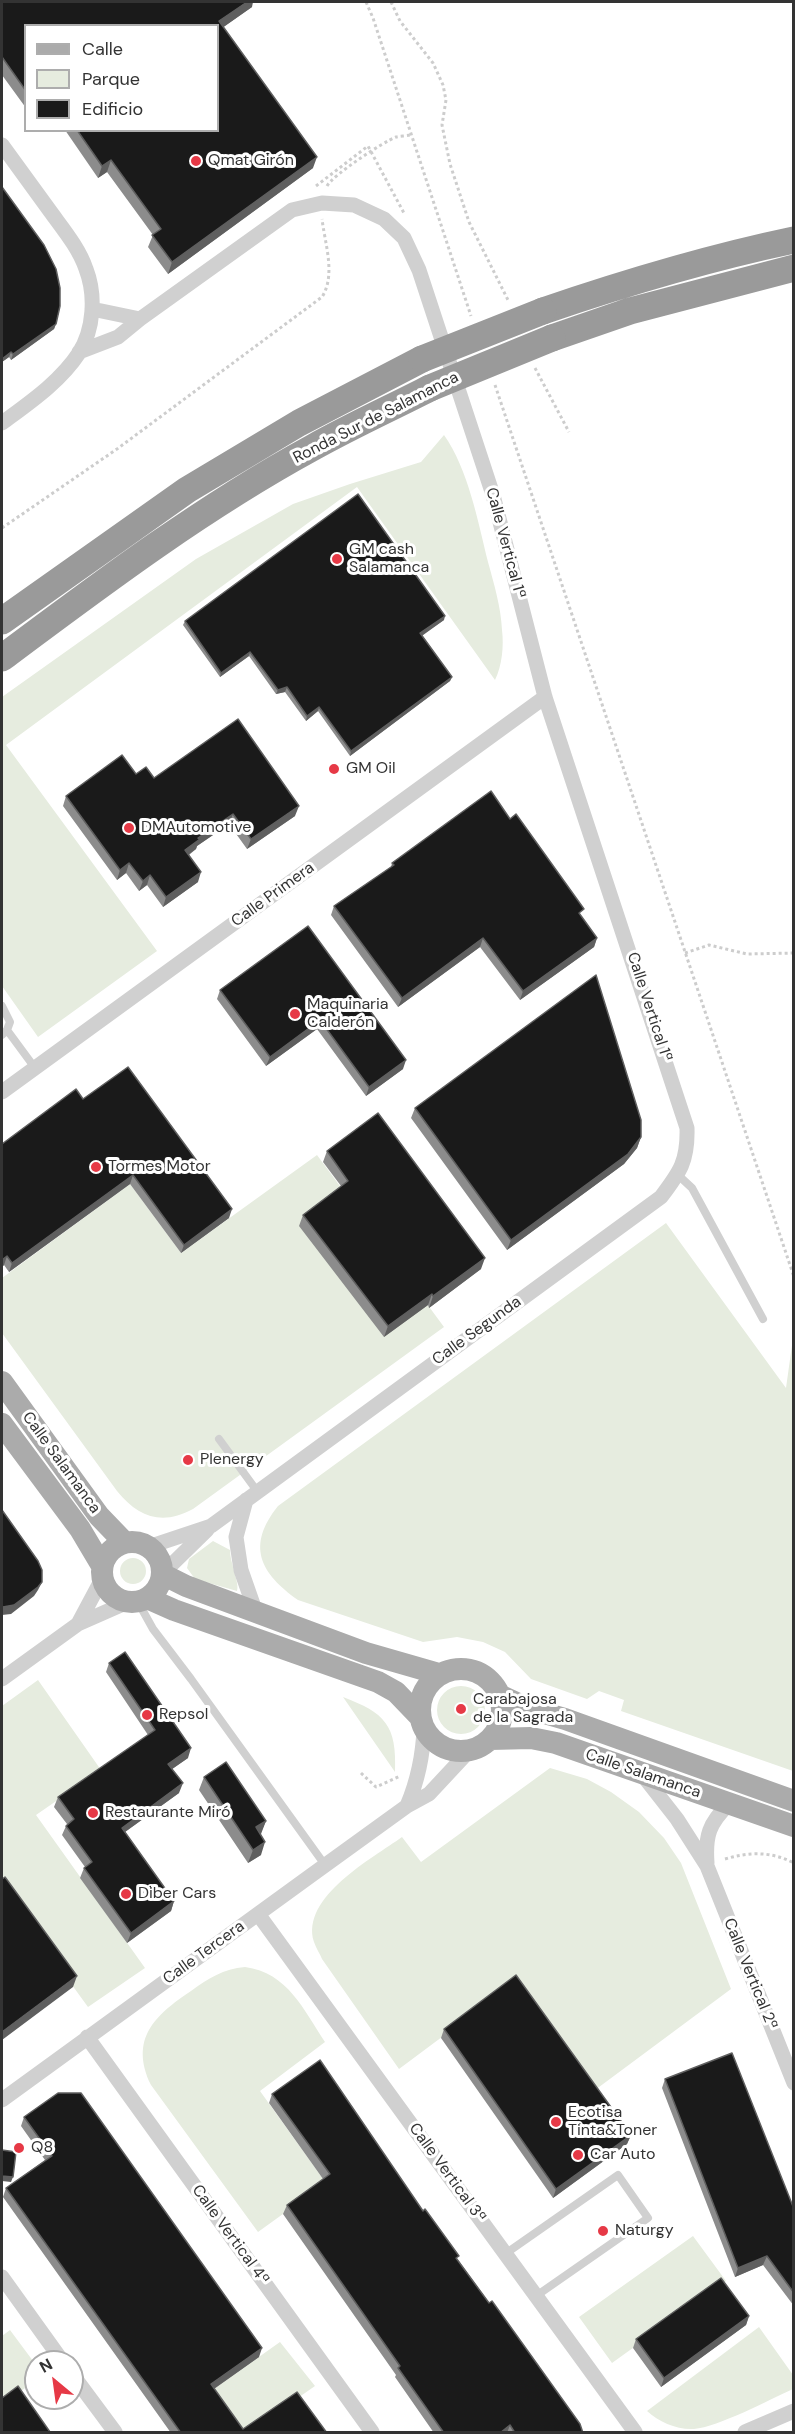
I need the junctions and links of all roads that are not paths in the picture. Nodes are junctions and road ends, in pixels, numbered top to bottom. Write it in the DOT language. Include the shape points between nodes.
graph roads {
  1 [pos="2,145"];
  2 [pos="794,240"];
  3 [pos="794,268"];
  4 [pos="92,309"];
  5 [pos="140,319"];
  6 [pos="79,352"];
  7 [pos="2,423"];
  8 [pos="2,621"];
  9 [pos="2,658"];
  10 [pos="545,697"];
  11 [pos="2,1006"];
  12 [pos="4,1033"];
  13 [pos="35,1068"];
  14 [pos="2,1092"];
  15 [pos="687,1148"];
  16 [pos="678,1175"];
  17 [pos="763,1319"];
  18 [pos="2,1382"];
  19 [pos="2,1424"];
  20 [pos="219,1440"];
  21 [pos="252,1496"];
  22 [pos="211,1526"];
  23 [pos="125,1543"];
  24 [pos="148,1547"];
  25 [pos="102,1573"];
  26 [pos="162,1574"];
  27 [pos="137,1601"];
  28 [pos="255,1610"];
  29 [pos="78,1624"];
  30 [pos="440,1674"];
  31 [pos="2,1679"];
  32 [pos="499,1695"];
  33 [pos="422,1723"];
  34 [pos="490,1738"];
  35 [pos="470,1750"];
  36 [pos="641,1773"];
  37 [pos="794,1802"];
  38 [pos="729,1804"];
  39 [pos="407,1806"];
  40 [pos="794,1826"];
  41 [pos="325,1865"];
  42 [pos="707,1866"];
  43 [pos="258,1914"];
  44 [pos="87,2037"];
  45 [pos="794,2083"];
  46 [pos="2,2100"];
  47 [pos="505,2254"];
  48 [pos="2,2277"];
  49 [pos="536,2296"];
  50 [pos="54,2350"];
  51 [pos="84,2390"];
  52 [pos="794,2411"];
  53 [pos="115,2433"];
  54 [pos="372,2433"];
  55 [pos="635,2433"];
  56 [pos="745,2433"];
  1 -- 4 [label="street" via="86,268 93,293"];
  2 -- 8 [label="highway, Ronda Sur de Salamanca, bridge" via="637,280 543,311 422,359 299,423 187,490"];
  3 -- 9 [label="highway, Ronda Sur de Salamanca, bridge" via="630,311 430,388 311,448 207,512 109,578"];
  4 -- 5 [label="street"];
  4 -- 6 [label="street"];
  5 -- 6 [label="street, Calle Vertical 1ª" via="118,338"];
  5 -- 10 [label="street, Calle Vertical 1ª" via="292,210 322,203 354,205 384,219 404,238 419,270 493,495"];
  6 -- 7 [label="street" via="39,396"];
  10 -- 13 [label="street, Calle Primera"];
  10 -- 15 [label="street, Calle Vertical 1ª" via="683,1111"];
  11 -- 12 [label="lane" via="10,1022"];
  12 -- 13 [label="lane"];
  13 -- 14 [label="street, Calle Primera"];
  15 -- 16 [label="street, Calle Segunda"];
  16 -- 17 [label="lane" via="692,1188"];
  16 -- 21 [label="street, Calle Segunda" via="661,1197"];
  18 -- 23 [label="main road, Calle Salamanca" via="99,1516"];
  19 -- 25 [label="main road, Calle Salamanca" via="80,1529"];
  20 -- 21 [label="lane"];
  21 -- 22 [label="street, Calle Segunda"];
  21 -- 28 [label="street" via="236,1537 241,1570"];
  22 -- 24 [label="street, Calle Segunda"];
  22 -- 26 [label="street, Calle Segunda"];
  23 -- 24 [label="main road" via="134,1541"];
  23 -- 25 [label="main road" via="110,1551"];
  24 -- 26 [label="main road"];
  25 -- 27 [label="main road" via="111,1594"];
  25 -- 29 [label="street"];
  26 -- 27 [label="main road" via="157,1588"];
  26 -- 28 [label="main road"];
  27 -- 29 [label="street"];
  27 -- 33 [label="main road" via="174,1610 378,1682 396,1692"];
  27 -- 41 [label="lane" via="153,1629"];
  28 -- 30 [label="main road" via="366,1653"];
  29 -- 31 [label="street"];
  30 -- 32 [label="main road" via="457,1669 474,1671 490,1680"];
  30 -- 33 [label="main road" via="421,1697"];
  32 -- 34 [label="main road" via="500,1723"];
  32 -- 37 [label="main road, Calle Salamanca"];
  33 -- 35 [label="main road" via="438,1744 448,1749"];
  33 -- 39 [label="street" via="423,1756"];
  34 -- 35 [label="main road"];
  34 -- 36 [label="main road, Calle Salamanca" via="531,1738 556,1743"];
  35 -- 39 [label="street, Calle Tercera" via="429,1794"];
  36 -- 38 [label="main road, Calle Salamanca"];
  36 -- 42 [label="street, Calle Vertical 2ª"];
  38 -- 40 [label="main road, Calle Salamanca"];
  38 -- 42 [label="street, Calle Vertical 2ª" via="714,1818 706,1843"];
  39 -- 41 [label="street, Calle Tercera"];
  41 -- 43 [label="street, Calle Tercera"];
  42 -- 45 [label="street, Calle Vertical 2ª"];
  43 -- 44 [label="street, Calle Tercera"];
  43 -- 47 [label="street, Calle Vertical 3ª"];
  44 -- 46 [label="street, Calle Tercera"];
  44 -- 54 [label="street, Calle Vertical 4ª"];
  47 -- 49 [label="street, Calle Vertical 3ª"];
  47 -- 49 [label="lane" via="618,2175 648,2218"];
  48 -- 50 [label="street"];
  49 -- 55 [label="street, Calle Vertical 3ª"];
  51 -- 53 [label="street"];
  52 -- 56 [label="street"];
}
